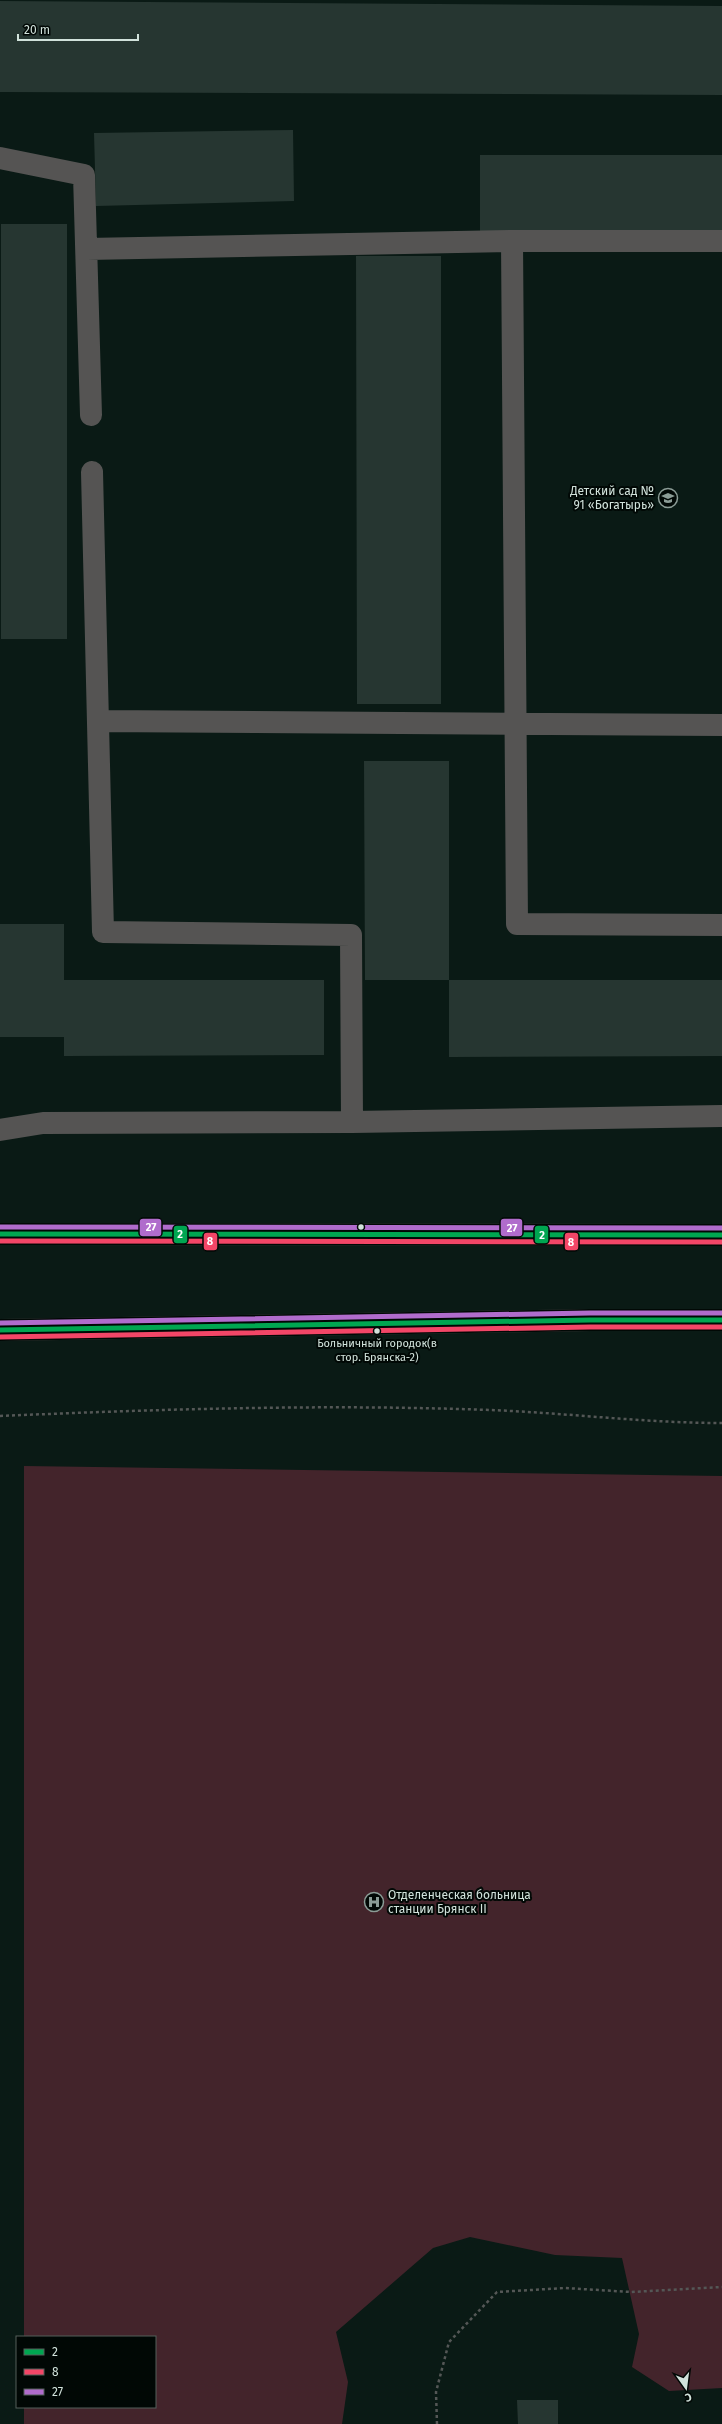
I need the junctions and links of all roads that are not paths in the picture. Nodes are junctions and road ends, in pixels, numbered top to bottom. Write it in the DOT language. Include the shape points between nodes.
graph roads {
  1 [pos="0,158"];
  2 [pos="722,241"];
  3 [pos="512,242"];
  4 [pos="87,249"];
  5 [pos="91,415"];
  6 [pos="92,472"];
  7 [pos="98,720"];
  8 [pos="514,723"];
  9 [pos="722,725"];
  10 [pos="722,925"];
  11 [pos="722,1116"];
  12 [pos="352,1122"];
  13 [pos="0,1130"];
  14 [pos="0,1234"];
  15 [pos="722,1235"];
  16 [pos="722,1320"];
  17 [pos="0,1330"];
  1 -- 4 [label="lane" via="84,175"];
  2 -- 3 [label="lane"];
  3 -- 4 [label="lane"];
  3 -- 8 [label="lane"];
  4 -- 5 [label="lane"];
  6 -- 7 [label="lane"];
  7 -- 8 [label="lane"];
  7 -- 12 [label="lane" via="103,932 351,935"];
  8 -- 9 [label="lane"];
  8 -- 10 [label="lane" via="517,924"];
  11 -- 12 [label="lane"];
  12 -- 13 [label="lane" via="43,1123"];
  14 -- 15 [label="main road"];
  16 -- 17 [label="main road"];
}
